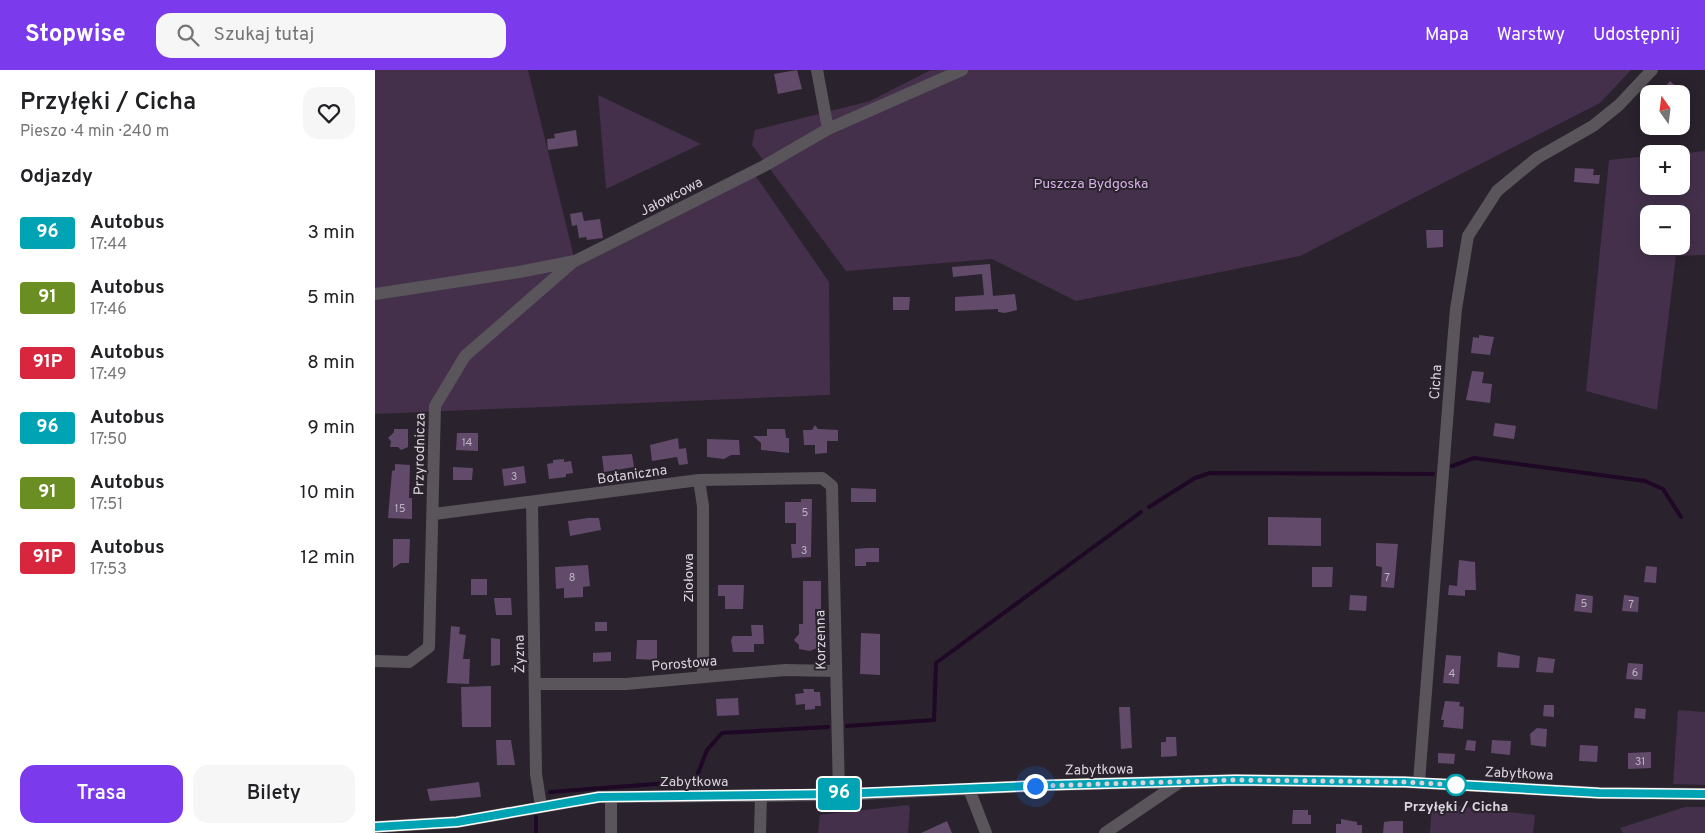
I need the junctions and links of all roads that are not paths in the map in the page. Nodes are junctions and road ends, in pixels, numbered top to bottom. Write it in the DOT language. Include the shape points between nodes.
graph roads {
  1 [pos="817,70"];
  2 [pos="963,70"];
  3 [pos="1652,70"];
  4 [pos="828,129"];
  5 [pos="575,261"];
  6 [pos="375,294"];
  7 [pos="699,480"];
  8 [pos="832,486"];
  9 [pos="532,502"];
  10 [pos="434,514"];
  11 [pos="375,662"];
  12 [pos="836,671"];
  13 [pos="703,676"];
  14 [pos="535,684"];
  15 [pos="1180,782"];
  16 [pos="1419,782"];
  17 [pos="969,789"];
  18 [pos="839,794"];
  19 [pos="1705,794"];
  20 [pos="761,796"];
  21 [pos="611,797"];
  22 [pos="541,806"];
  23 [pos="375,827"];
  24 [pos="611,833"];
  25 [pos="760,833"];
  26 [pos="986,833"];
  27 [pos="1105,833"];
  1 -- 4 [label="street"];
  2 -- 4 [label="street, Jałowcowa"];
  3 -- 16 [label="street, Cicha" via="1619,105 1593,126 1537,158 1497,192 1468,236 1453,335"];
  4 -- 5 [label="street, Jałowcowa" via="764,166"];
  5 -- 6 [label="street, Jałowcowa"];
  5 -- 10 [label="street, Przyrodnicza" via="465,356 435,406"];
  7 -- 8 [label="street, Botaniczna" via="822,478"];
  7 -- 9 [label="street, Botaniczna"];
  7 -- 13 [label="street, Ziołowa" via="703,506"];
  8 -- 12 [label="street, Korzenna"];
  9 -- 10 [label="street, Botaniczna"];
  9 -- 14 [label="street, Żyzna"];
  10 -- 11 [label="street, Przyrodnicza" via="429,647 409,662"];
  12 -- 13 [label="street, Porostowa" via="785,670"];
  12 -- 18 [label="street, Korzenna"];
  13 -- 14 [label="street, Porostowa" via="626,684"];
  14 -- 22 [label="street, Żyzna" via="536,774"];
  15 -- 16 [label="street, Zabytkowa"];
  15 -- 17 [label="street, Zabytkowa"];
  15 -- 27 [label="street"];
  16 -- 19 [label="street, Zabytkowa" via="1599,793"];
  17 -- 18 [label="street, Zabytkowa"];
  17 -- 26 [label="street"];
  18 -- 20 [label="street, Zabytkowa"];
  20 -- 21 [label="street, Zabytkowa"];
  20 -- 25 [label="street"];
  21 -- 22 [label="street, Zabytkowa"];
  21 -- 24 [label="street"];
  22 -- 23 [label="street, Zabytkowa" via="457,822"];
}
